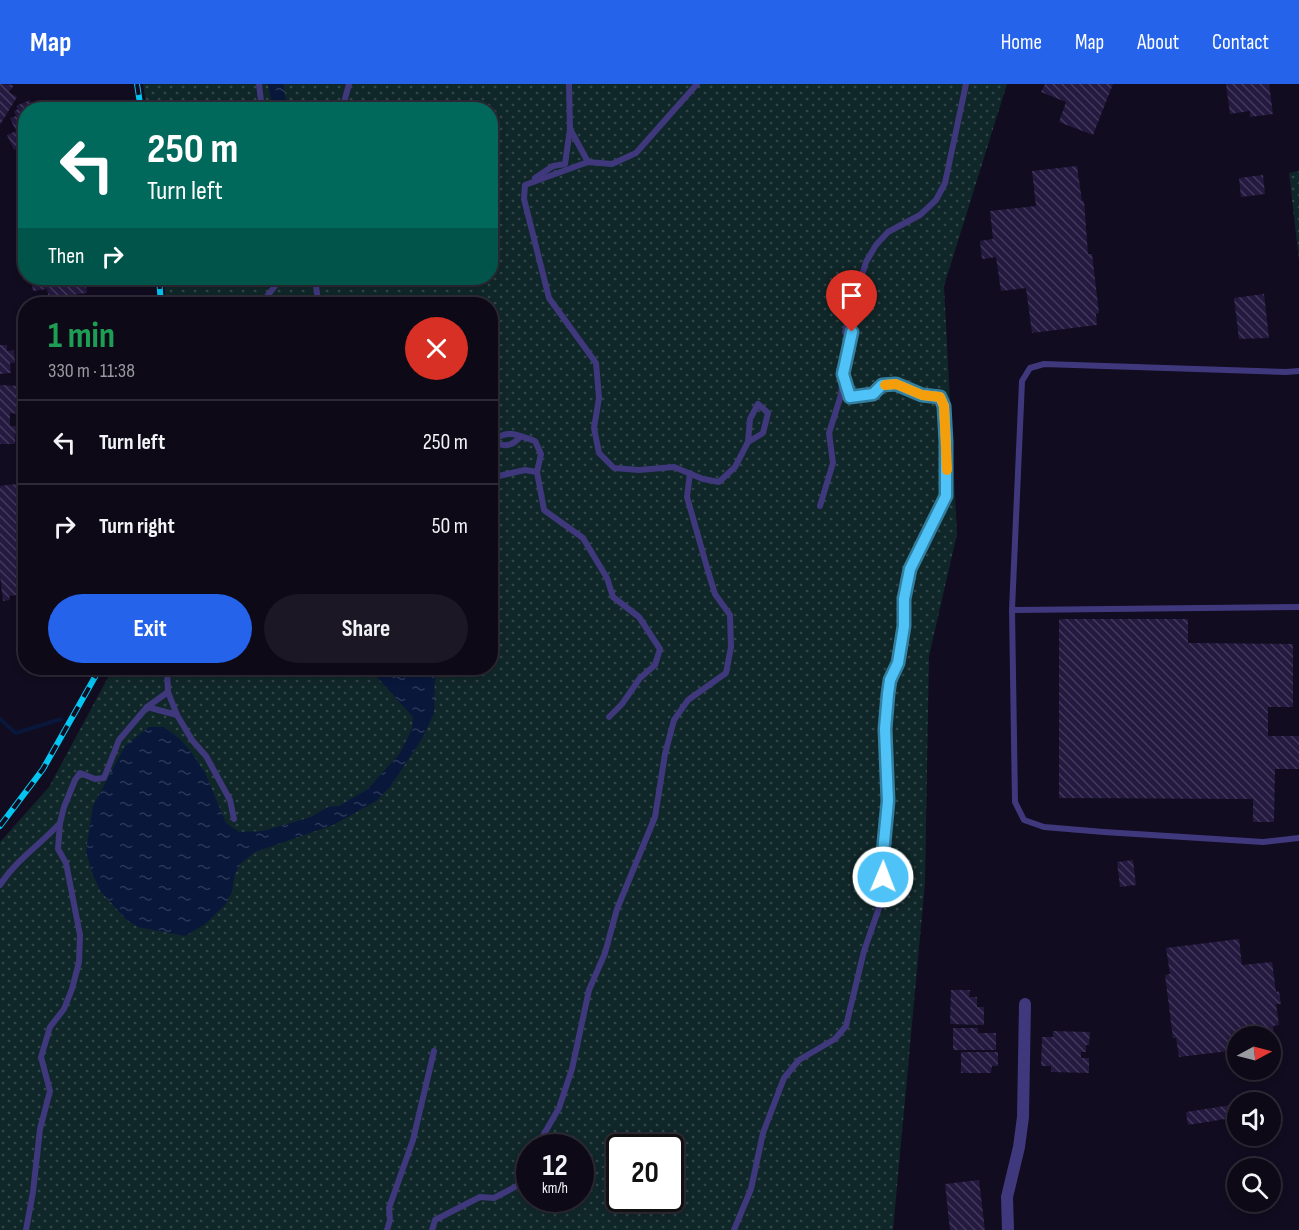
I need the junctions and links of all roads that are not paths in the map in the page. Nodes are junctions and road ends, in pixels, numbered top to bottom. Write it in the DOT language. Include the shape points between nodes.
graph roads {
  1 [pos="259,84"];
  2 [pos="350,84"];
  3 [pos="569,84"];
  4 [pos="697,84"];
  5 [pos="966,84"];
  6 [pos="261,102"];
  7 [pos="344,102"];
  8 [pos="570,129"];
  9 [pos="588,162"];
  10 [pos="525,185"];
  11 [pos="1299,371"];
  12 [pos="843,374"];
  13 [pos="520,437"];
  14 [pos="748,441"];
  15 [pos="537,472"];
  16 [pos="690,473"];
  17 [pos="498,476"];
  18 [pos="820,506"];
  19 [pos="1299,607"];
  20 [pos="1012,610"];
  21 [pos="167,675"];
  22 [pos="168,692"];
  23 [pos="147,707"];
  24 [pos="177,715"];
  25 [pos="609,717"];
  26 [pos="234,819"];
  27 [pos="60,823"];
  28 [pos="1299,838"];
  29 [pos="0,885"];
  30 [pos="1024,1004"];
  31 [pos="434,1051"];
  32 [pos="544,1134"];
  33 [pos="516,1186"];
  34 [pos="26,1230"];
  35 [pos="387,1230"];
  36 [pos="432,1230"];
  37 [pos="734,1230"];
  38 [pos="1008,1230"];
  1 -- 6 [label="lane"];
  2 -- 7 [label="lane"];
  3 -- 8 [label="lane"];
  4 -- 9 [label="lane" via="636,153 612,164"];
  5 -- 12 [label="lane" via="945,183 936,200 920,215 888,232 866,262 845,332 852,332"];
  8 -- 9 [label="lane"];
  8 -- 10 [label="lane" via="565,164 553,166"];
  9 -- 10 [label="lane"];
  10 -- 16 [label="lane" via="524,199 549,298 596,363 599,398 594,428 599,453 614,468 674,467"];
  11 -- 20 [label="lane" via="1044,364 1030,368 1022,381"];
  12 -- 18 [label="lane" via="829,433 833,463"];
  12 -- 37 [label="lane" via="850,397 873,394 882,385 896,384 922,395 940,397 944,406 946,496 910,569 904,599 898,663 890,680 886,708 888,801 879,908 846,1026 835,1039 799,1060 784,1078 763,1133 751,1189"];
  13 -- 15 [label="lane" via="535,441 541,454"];
  14 -- 14 [label="lane" via="763,433 768,413 758,404 750,419"];
  14 -- 16 [label="lane" via="735,467 719,482"];
  15 -- 17 [label="lane"];
  15 -- 25 [label="lane" via="544,510 583,538 607,578 613,597 639,617 660,649 655,665"];
  16 -- 32 [label="lane" via="687,497 715,594 730,615 731,647 726,674 688,700 674,720 655,817 589,990 559,1108"];
  19 -- 20 [label="lane"];
  20 -- 28 [label="lane" via="1015,802 1024,820 1044,827 1263,842"];
  21 -- 22 [label="lane"];
  22 -- 23 [label="lane"];
  22 -- 24 [label="lane"];
  23 -- 24 [label="lane"];
  23 -- 27 [label="lane" via="119,740 104,778 80,773 68,794"];
  24 -- 26 [label="lane" via="206,756 230,800"];
  27 -- 29 [label="lane" via="11,868"];
  27 -- 34 [label="lane" via="58,849 66,863 80,935 79,962 72,989 64,1009 50,1026 41,1057 50,1091 40,1129"];
  30 -- 38 [label="street" via="1023,1117 1007,1197"];
  31 -- 35 [label="lane" via="413,1140 389,1208"];
  33 -- 36 [label="lane" via="494,1198 480,1197 469,1202 435,1220"];
}
